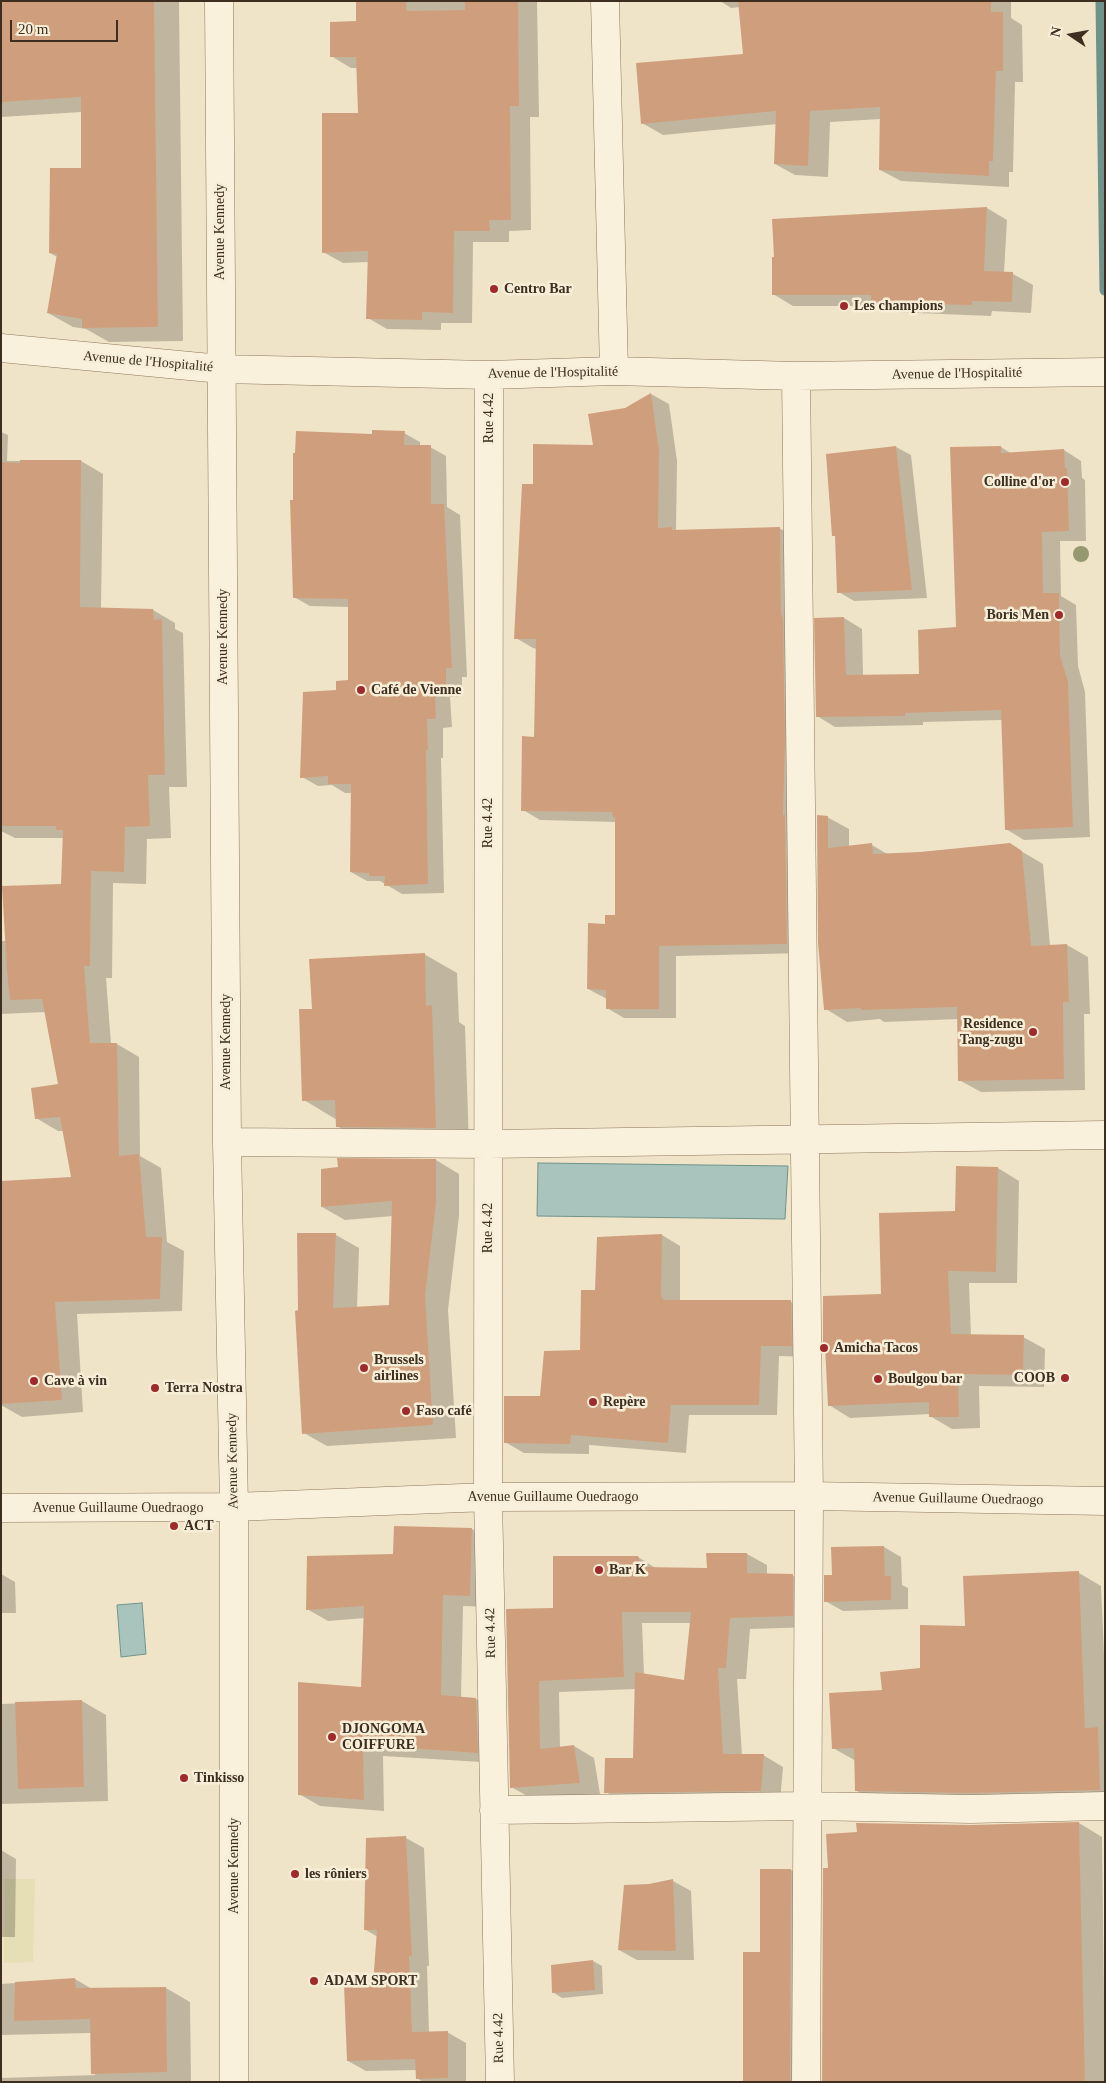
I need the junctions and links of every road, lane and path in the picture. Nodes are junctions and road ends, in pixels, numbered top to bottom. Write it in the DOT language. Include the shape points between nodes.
graph roads {
  1 [pos="219,1"];
  2 [pos="605,1"];
  3 [pos="1,348"];
  4 [pos="221,368"];
  5 [pos="614,371"];
  6 [pos="1105,372"];
  7 [pos="489,375"];
  8 [pos="796,376"];
  9 [pos="1105,1135"];
  10 [pos="804,1140"];
  11 [pos="227,1142"];
  12 [pos="488,1144"];
  13 [pos="809,1496"];
  14 [pos="488,1497"];
  15 [pos="1105,1501"];
  16 [pos="234,1507"];
  17 [pos="1,1508"];
  18 [pos="808,1806"];
  19 [pos="1105,1806"];
  20 [pos="494,1810"];
  21 [pos="234,2082"];
  22 [pos="500,2082"];
  23 [pos="806,2082"];
  1 -- 4 [label="street, Avenue Kennedy"];
  2 -- 5 [label="street"];
  3 -- 4 [label="street, Avenue de l'Hospitalité"];
  4 -- 7 [label="street, Avenue de l'Hospitalité"];
  4 -- 11 [label="street, Avenue Kennedy"];
  5 -- 7 [label="street, Avenue de l'Hospitalité"];
  5 -- 8 [label="street, Avenue de l'Hospitalité"];
  6 -- 8 [label="street, Avenue de l'Hospitalité"];
  7 -- 12 [label="street, Rue 4.42"];
  8 -- 10 [label="street"];
  9 -- 10 [label="street"];
  10 -- 12 [label="street"];
  10 -- 13 [label="street"];
  11 -- 12 [label="street"];
  11 -- 16 [label="street, Avenue Kennedy"];
  12 -- 14 [label="street, Rue 4.42"];
  13 -- 14 [label="street, Avenue Guillaume Ouedraogo"];
  13 -- 15 [label="street, Avenue Guillaume Ouedraogo"];
  13 -- 18 [label="street"];
  14 -- 16 [label="street, Avenue Guillaume Ouedraogo"];
  14 -- 20 [label="street, Rue 4.42"];
  16 -- 17 [label="street, Avenue Guillaume Ouedraogo"];
  16 -- 21 [label="street, Avenue Kennedy"];
  18 -- 19 [label="street" via="971,1809"];
  18 -- 20 [label="street"];
  18 -- 23 [label="street"];
  20 -- 22 [label="street, Rue 4.42"];
}
